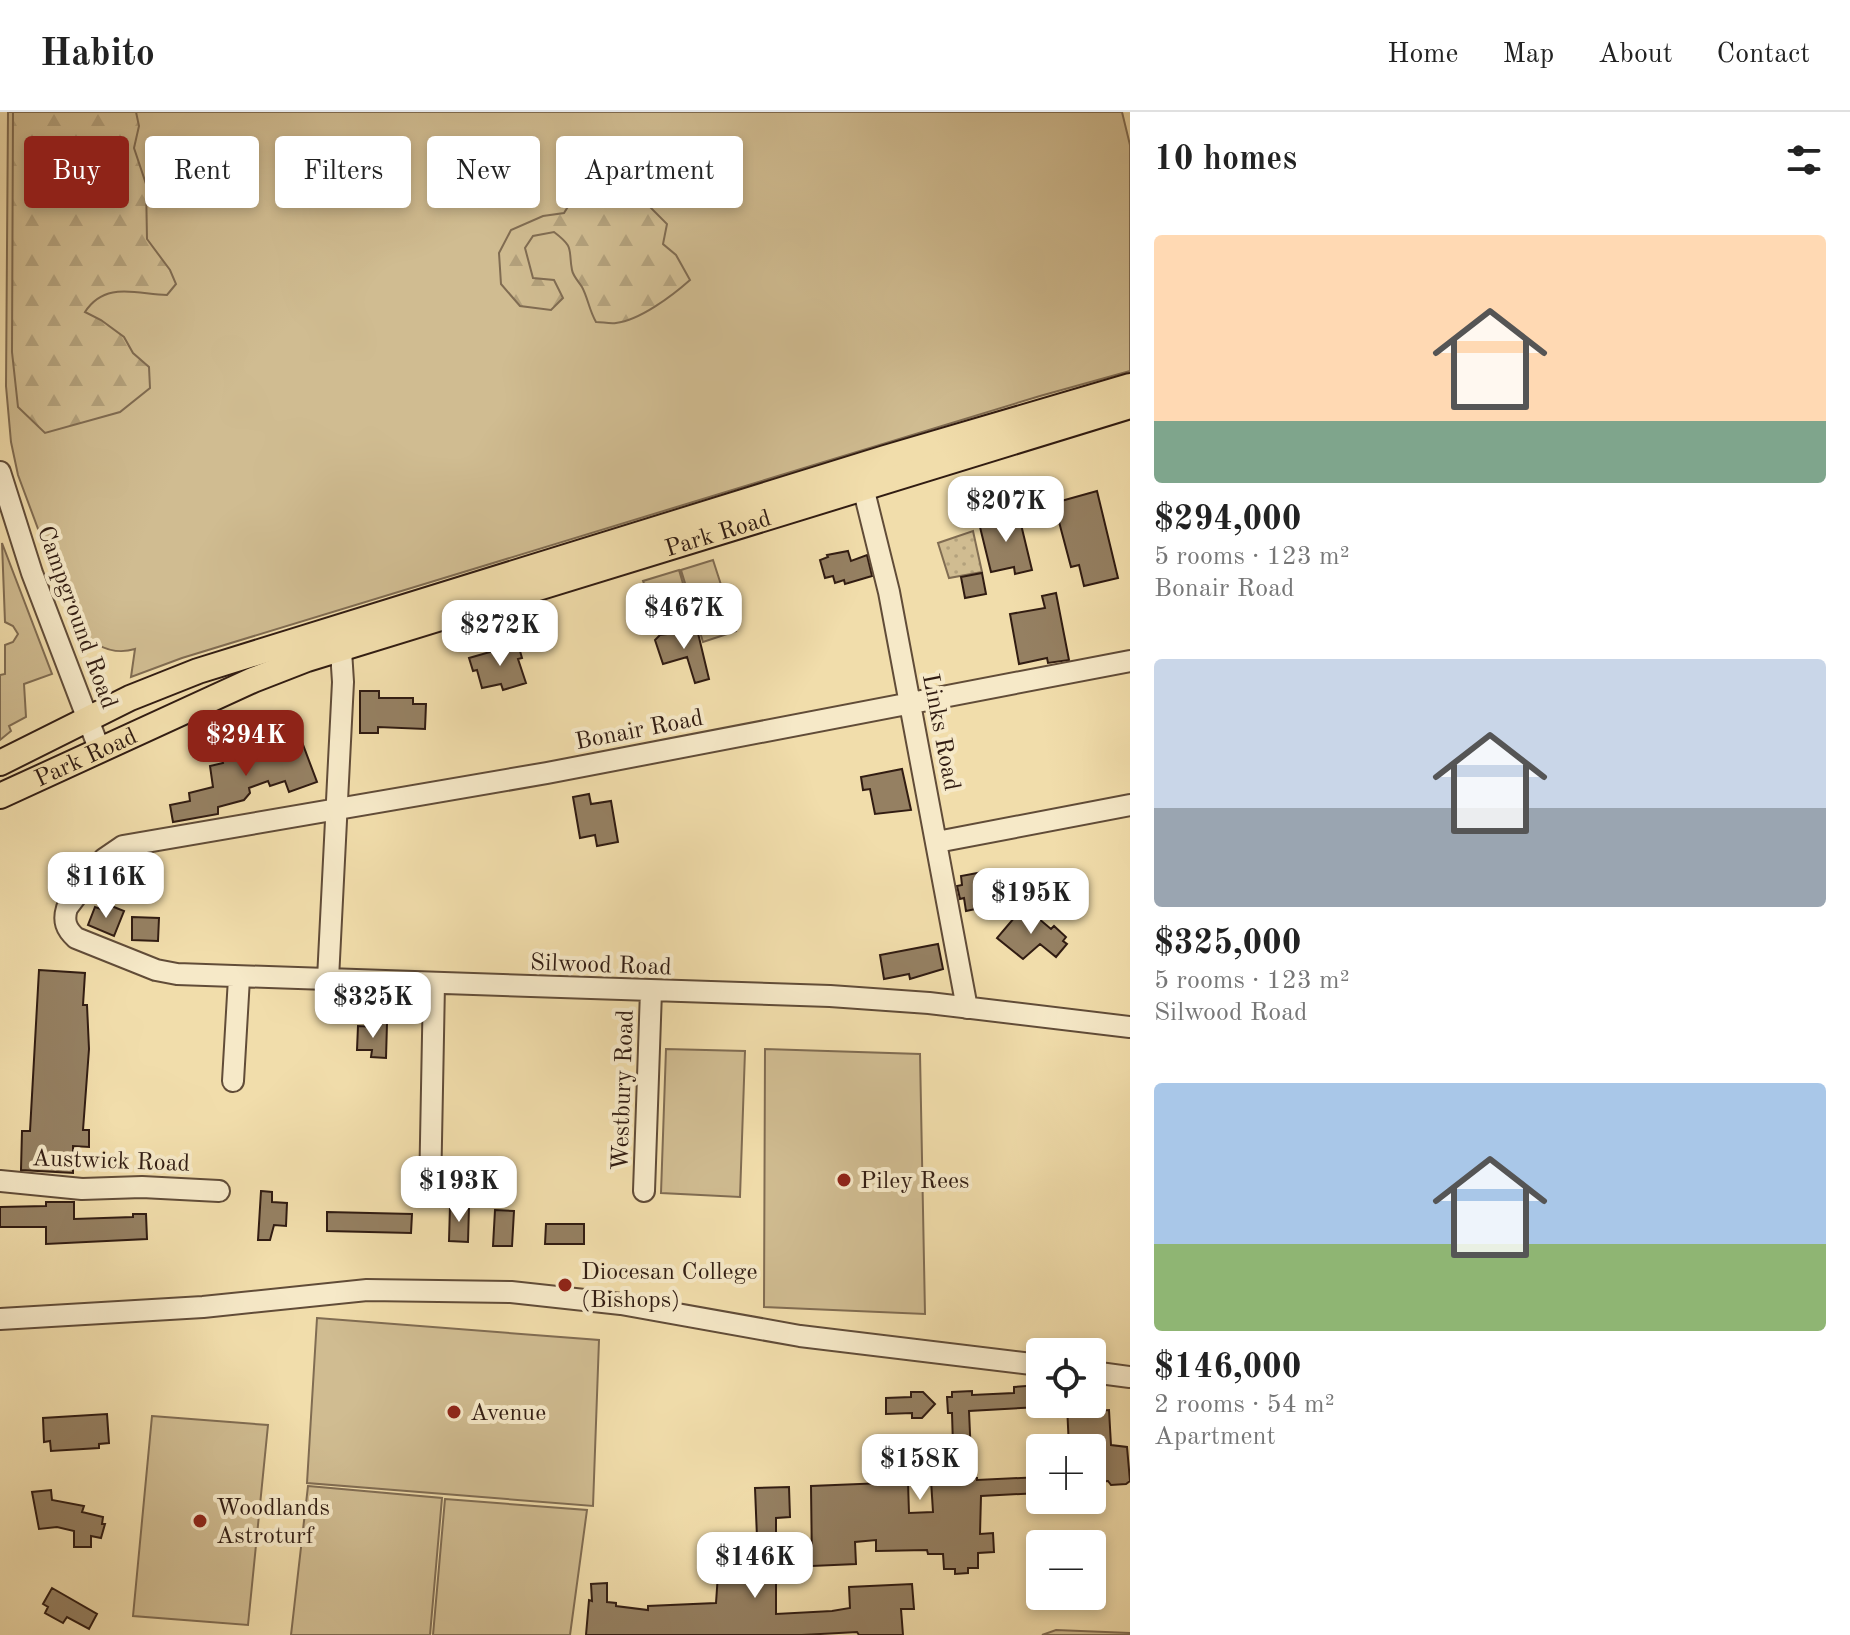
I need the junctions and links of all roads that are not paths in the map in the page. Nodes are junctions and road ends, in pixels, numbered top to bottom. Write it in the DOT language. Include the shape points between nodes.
graph roads {
  1 [pos="1130,386"];
  2 [pos="1130,406"];
  3 [pos="0,472"];
  4 [pos="860,477"];
  5 [pos="4,506"];
  6 [pos="340,638"];
  7 [pos="1130,661"];
  8 [pos="910,704"];
  9 [pos="88,718"];
  10 [pos="100,751"];
  11 [pos="0,763"];
  12 [pos="0,796"];
  13 [pos="1130,805"];
  14 [pos="336,810"];
  15 [pos="937,842"];
  16 [pos="76,938"];
  17 [pos="239,978"];
  18 [pos="328,979"];
  19 [pos="434,984"];
  20 [pos="651,991"];
  21 [pos="967,1008"];
  22 [pos="1130,1027"];
  23 [pos="233,1081"];
  24 [pos="0,1181"];
  25 [pos="219,1191"];
  26 [pos="644,1191"];
  27 [pos="430,1193"];
  28 [pos="0,1319"];
  29 [pos="1026,1363"];
  30 [pos="1106,1374"];
  31 [pos="1130,1377"];
  1 -- 4 [label="main road, Park Road"];
  2 -- 4 [label="main road, Park Road"];
  3 -- 5 [label="street, Campground Road"];
  4 -- 6 [label="main road, Park Road"];
  4 -- 8 [label="street, Links Road"];
  5 -- 9 [label="street, Campground Road"];
  6 -- 9 [label="main road, Park Road" via="175,679"];
  6 -- 10 [label="main road, Park Road"];
  6 -- 14 [label="street" via="343,682"];
  7 -- 8 [label="street, Bonair Road"];
  8 -- 14 [label="street, Bonair Road"];
  8 -- 15 [label="street, Links Road"];
  9 -- 10 [label="street, Campground Road"];
  9 -- 11 [label="main road, Park Road"];
  10 -- 12 [label="main road, Park Road"];
  13 -- 15 [label="street"];
  14 -- 16 [label="street, Bonair Road" via="117,848 66,912 66,925"];
  14 -- 18 [label="street"];
  15 -- 21 [label="street, Links Road"];
  16 -- 17 [label="street, Silwood Road" via="165,972"];
  17 -- 18 [label="street, Silwood Road"];
  17 -- 23 [label="street"];
  18 -- 19 [label="street, Silwood Road"];
  19 -- 20 [label="street, Silwood Road"];
  19 -- 27 [label="street"];
  20 -- 21 [label="street, Silwood Road" via="830,996"];
  20 -- 26 [label="street, Westbury Road"];
  21 -- 22 [label="street, Silwood Road"];
  24 -- 25 [label="street, Austwick Road" via="82,1189"];
  28 -- 29 [label="street" via="355,1291 511,1292"];
  30 -- 31 [label="street"];
}
